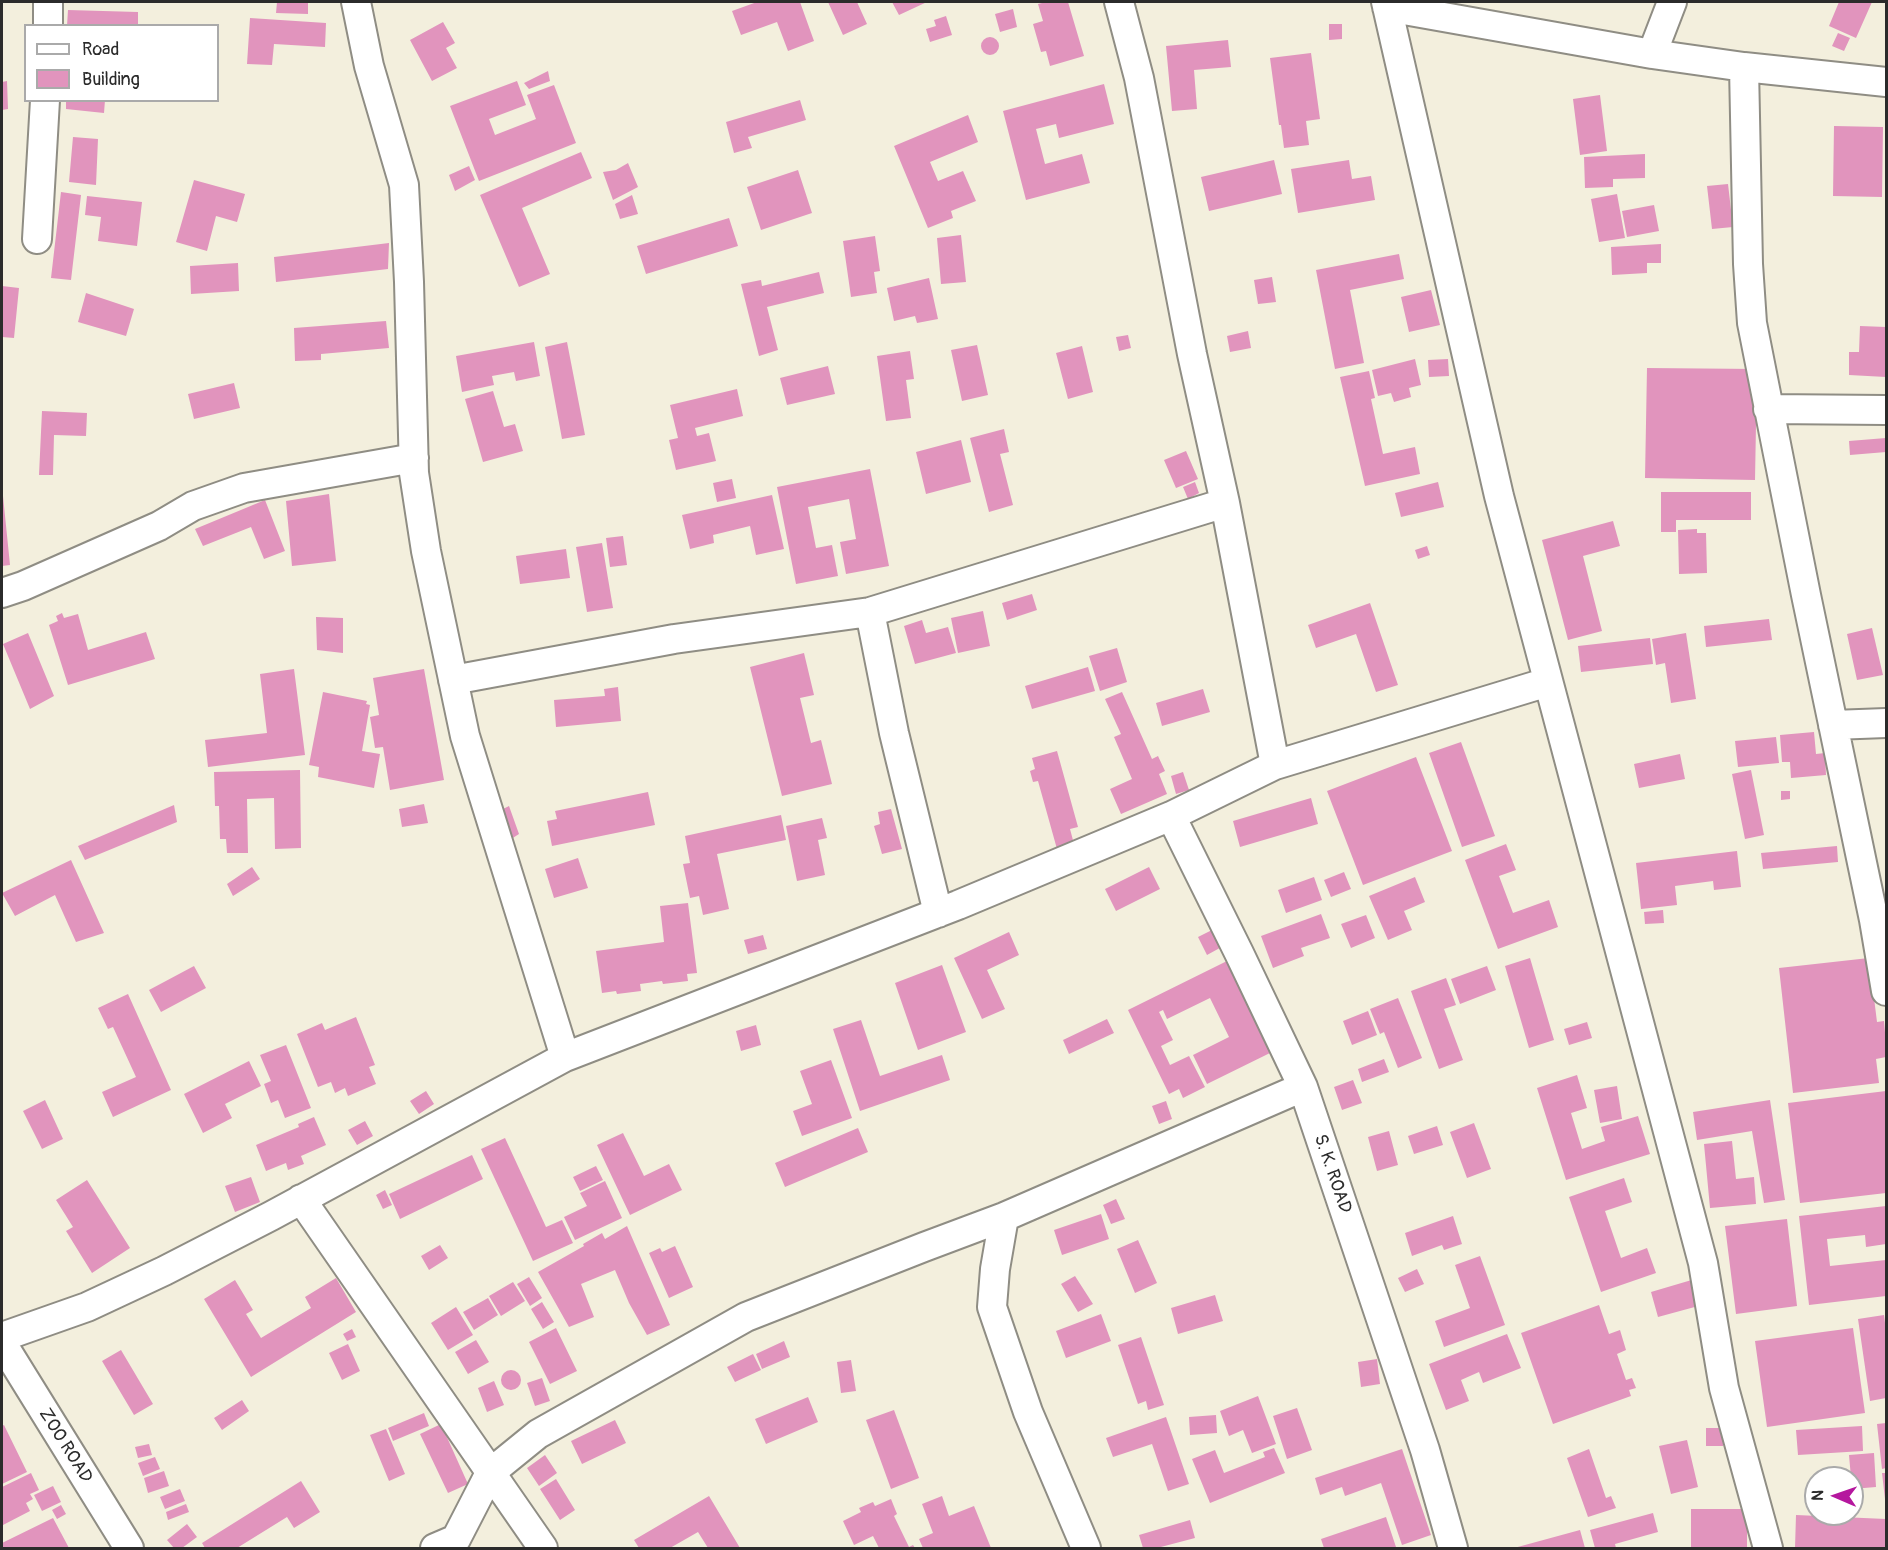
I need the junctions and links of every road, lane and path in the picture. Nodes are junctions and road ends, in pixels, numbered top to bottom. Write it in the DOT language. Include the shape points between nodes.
graph roads {
  1 [pos="48,2"];
  2 [pos="356,2"];
  3 [pos="1119,2"];
  4 [pos="1672,2"];
  5 [pos="1386,4"];
  6 [pos="48,24"];
  7 [pos="1652,54"];
  8 [pos="1744,67"];
  9 [pos="1887,82"];
  10 [pos="45,102"];
  11 [pos="37,239"];
  12 [pos="1768,410"];
  13 [pos="1887,410"];
  14 [pos="414,458"];
  15 [pos="1225,503"];
  16 [pos="2,593"];
  17 [pos="870,612"];
  18 [pos="453,680"];
  19 [pos="1548,682"];
  20 [pos="1887,723"];
  21 [pos="1833,725"];
  22 [pos="1275,765"];
  23 [pos="1171,816"];
  24 [pos="938,913"];
  25 [pos="1887,991"];
  26 [pos="565,1057"];
  27 [pos="1303,1087"];
  28 [pos="301,1199"];
  29 [pos="1004,1217"];
  30 [pos="2,1337"];
  31 [pos="2,1343"];
  32 [pos="490,1473"];
  33 [pos="129,1548"];
  34 [pos="435,1548"];
  35 [pos="543,1548"];
  36 [pos="1086,1548"];
  37 [pos="1453,1548"];
  38 [pos="1768,1548"];
  1 -- 6 [label="street"];
  2 -- 14 [label="street" via="369,66 404,184"];
  3 -- 15 [label="street" via="1139,78"];
  4 -- 7 [label="street"];
  5 -- 7 [label="street"];
  5 -- 19 [label="street" via="1499,496"];
  7 -- 8 [label="street"];
  8 -- 9 [label="street"];
  8 -- 12 [label="street" via="1752,323"];
  10 -- 11 [label="street"];
  12 -- 13 [label="street"];
  12 -- 21 [label="street"];
  14 -- 16 [label="street" via="244,488 194,506 159,526"];
  14 -- 18 [label="street" via="426,551"];
  15 -- 17 [label="street"];
  15 -- 22 [label="street"];
  17 -- 18 [label="street" via="674,639"];
  17 -- 24 [label="street" via="894,733"];
  18 -- 26 [label="street" via="465,736"];
  19 -- 22 [label="street"];
  19 -- 38 [label="street" via="1703,1263 1724,1388"];
  20 -- 21 [label="street"];
  21 -- 25 [label="street"];
  22 -- 23 [label="street"];
  23 -- 24 [label="street"];
  23 -- 27 [label="street, S. K. ROAD"];
  24 -- 26 [label="street"];
  26 -- 28 [label="street"];
  27 -- 29 [label="street"];
  27 -- 37 [label="street, S. K. ROAD" via="1425,1450"];
  28 -- 30 [label="street" via="87,1307"];
  28 -- 32 [label="street"];
  29 -- 32 [label="street" via="746,1317 538,1434"];
  29 -- 36 [label="street" via="992,1307 1028,1412"];
  31 -- 33 [label="street, ZOO ROAD"];
  32 -- 34 [label="street" via="456,1539"];
  32 -- 35 [label="street"];
}
